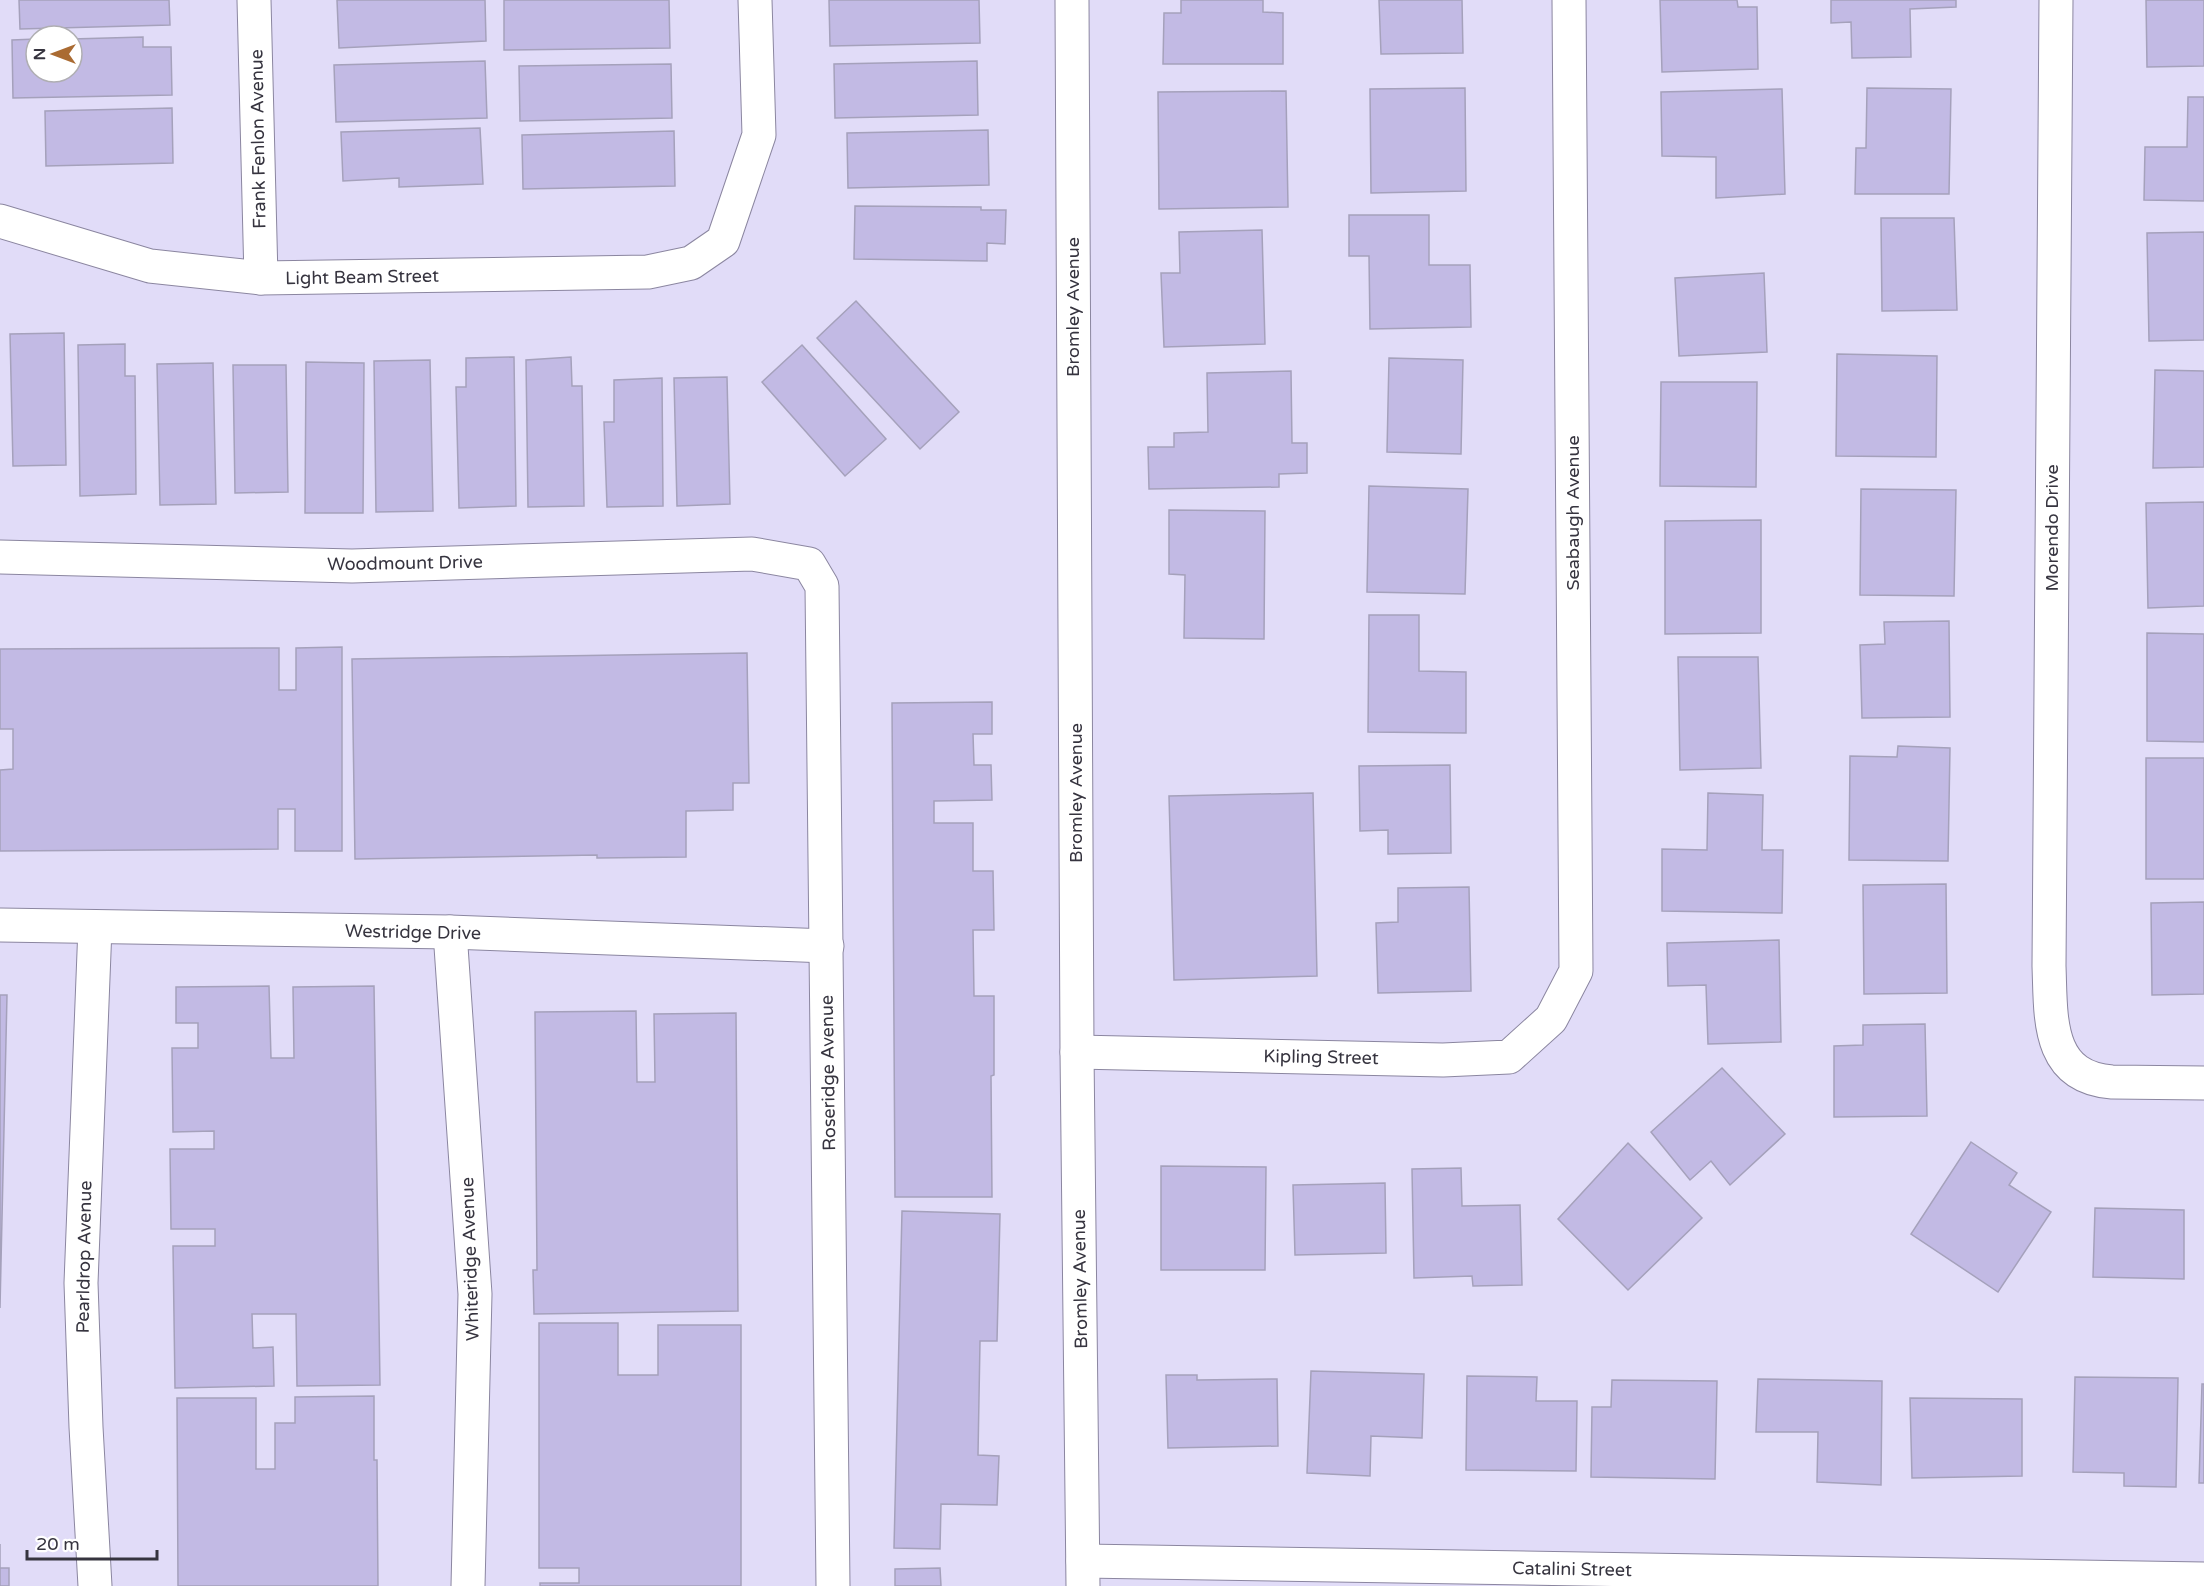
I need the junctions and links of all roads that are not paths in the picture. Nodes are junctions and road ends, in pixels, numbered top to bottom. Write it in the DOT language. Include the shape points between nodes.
graph roads {
  1 [pos="254,0"];
  2 [pos="755,0"];
  3 [pos="1072,0"];
  4 [pos="1569,0"];
  5 [pos="2056,0"];
  6 [pos="0,221"];
  7 [pos="261,278"];
  8 [pos="0,557"];
  9 [pos="809,564"];
  10 [pos="0,925"];
  11 [pos="95,927"];
  12 [pos="450,932"];
  13 [pos="827,946"];
  14 [pos="1551,1019"];
  15 [pos="1077,1052"];
  16 [pos="2204,1083"];
  17 [pos="1083,1574"];
  18 [pos="2204,1579"];
  19 [pos="95,1586"];
  20 [pos="468,1586"];
  21 [pos="833,1586"];
  1 -- 7 [label="street, Frank Fenlon Avenue"];
  2 -- 7 [label="street, Light Beam Street" via="759,135 723,241 691,263 648,272"];
  3 -- 15 [label="street, Bromley Avenue"];
  4 -- 14 [label="street, Seabaugh Avenue" via="1576,971"];
  5 -- 16 [label="street, Morendo Drive" via="2051,1010 2061,1055 2070,1068 2097,1081"];
  6 -- 7 [label="street, Light Beam Street" via="150,266"];
  8 -- 9 [label="street, Woodmount Drive" via="352,566 752,554"];
  9 -- 13 [label="street, Roseridge Avenue" via="822,586"];
  10 -- 11 [label="street, Westridge Drive"];
  11 -- 12 [label="street, Westridge Drive"];
  11 -- 19 [label="street, Pearldrop Avenue" via="81,1283"];
  12 -- 13 [label="street, Westridge Drive"];
  12 -- 20 [label="street, Whiteridge Avenue" via="475,1294"];
  13 -- 21 [label="street, Roseridge Avenue"];
  14 -- 15 [label="street, Kipling Street" via="1509,1057 1443,1060"];
  15 -- 17 [label="street, Bromley Avenue"];
  17 -- 18 [label="street, Catalini Street"];
}
